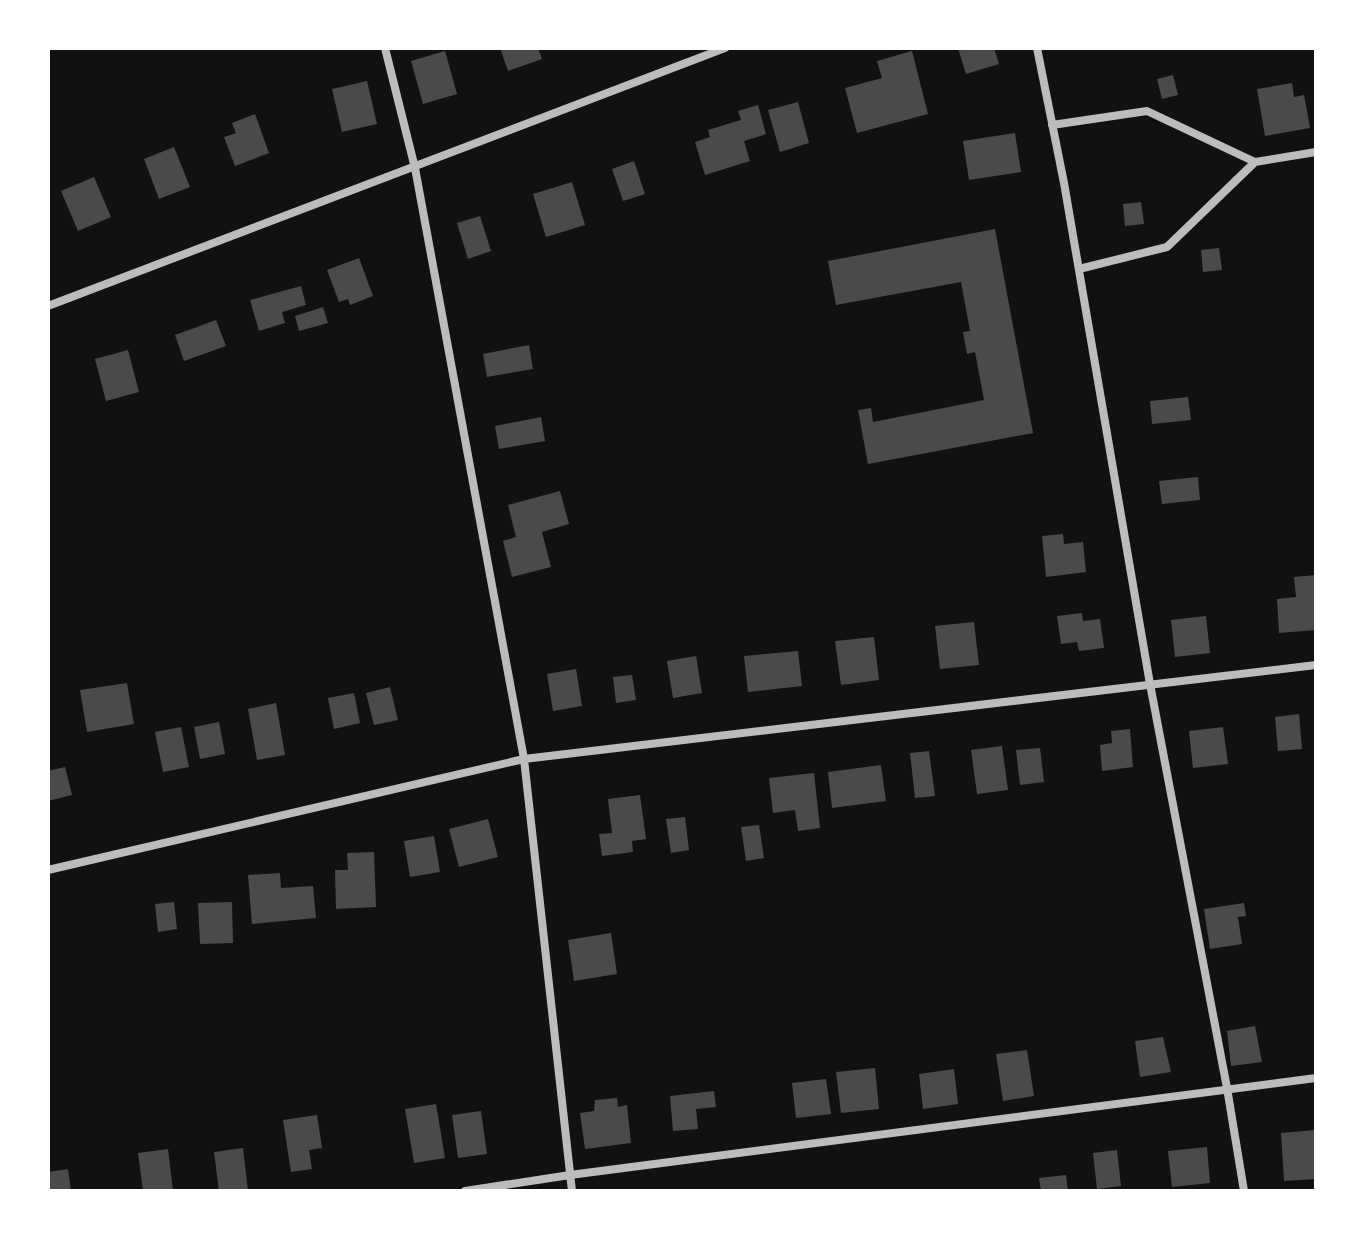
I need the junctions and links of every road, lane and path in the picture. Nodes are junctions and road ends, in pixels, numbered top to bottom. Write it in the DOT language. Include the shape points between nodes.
graph roads {
  1 [pos="385,48"];
  2 [pos="725,48"];
  3 [pos="1037,48"];
  4 [pos="1052,125"];
  5 [pos="1316,152"];
  6 [pos="1255,162"];
  7 [pos="415,168"];
  8 [pos="1079,269"];
  9 [pos="48,306"];
  10 [pos="1316,665"];
  11 [pos="1150,684"];
  12 [pos="524,759"];
  13 [pos="48,870"];
  14 [pos="1316,1078"];
  15 [pos="1227,1088"];
  16 [pos="570,1175"];
  17 [pos="465,1191"];
  18 [pos="572,1191"];
  19 [pos="1244,1191"];
  1 -- 7 [label="street"];
  2 -- 7 [label="street"];
  3 -- 4 [label="street"];
  4 -- 6 [label="street" via="1147,111"];
  4 -- 8 [label="street"];
  5 -- 6 [label="street"];
  6 -- 8 [label="street" via="1167,247"];
  7 -- 9 [label="street"];
  7 -- 12 [label="street"];
  8 -- 11 [label="street"];
  10 -- 11 [label="street"];
  11 -- 12 [label="street"];
  11 -- 15 [label="street"];
  12 -- 13 [label="street"];
  12 -- 16 [label="street"];
  14 -- 15 [label="street"];
  15 -- 16 [label="street"];
  15 -- 19 [label="street"];
  16 -- 17 [label="street"];
  16 -- 18 [label="street"];
}
